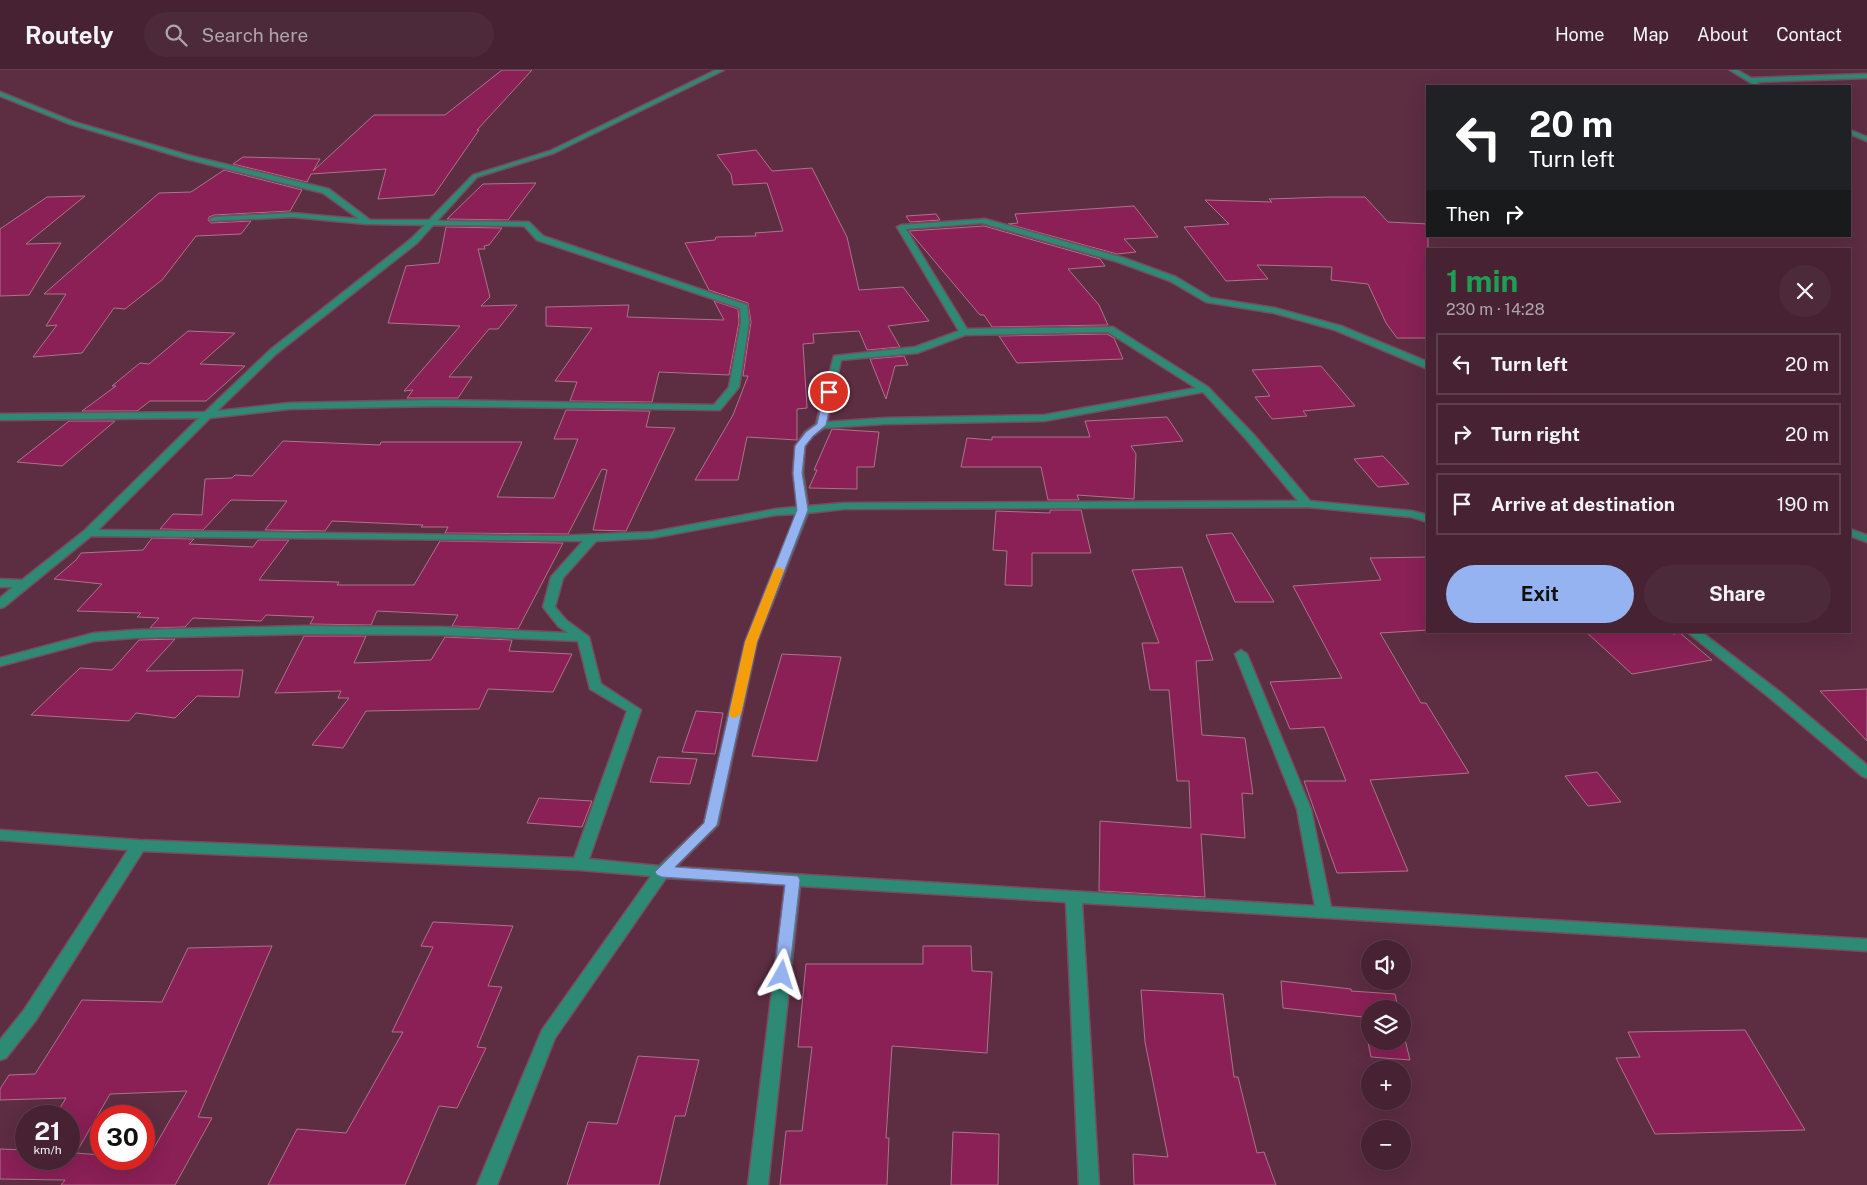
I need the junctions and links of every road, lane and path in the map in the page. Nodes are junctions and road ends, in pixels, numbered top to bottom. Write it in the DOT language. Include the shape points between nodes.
graph roads {
  1 [pos="721,70"];
  2 [pos="1733,70"];
  3 [pos="1867,76"];
  4 [pos="1750,80"];
  5 [pos="1758,85"];
  6 [pos="0,94"];
  7 [pos="1851,132"];
  8 [pos="1867,139"];
  9 [pos="214,219"];
  10 [pos="368,222"];
  11 [pos="430,223"];
  12 [pos="964,332"];
  13 [pos="1426,365"];
  14 [pos="1205,389"];
  15 [pos="207,415"];
  16 [pos="0,417"];
  17 [pos="821,425"];
  18 [pos="1307,504"];
  19 [pos="802,510"];
  20 [pos="1426,518"];
  21 [pos="1851,532"];
  22 [pos="88,533"];
  23 [pos="592,538"];
  24 [pos="1867,539"];
  25 [pos="0,583"];
  26 [pos="24,584"];
  27 [pos="0,604"];
  28 [pos="1695,633"];
  29 [pos="582,637"];
  30 [pos="1241,654"];
  31 [pos="0,662"];
  32 [pos="1867,773"];
  33 [pos="0,835"];
  34 [pos="139,845"];
  35 [pos="580,864"];
  36 [pos="662,872"];
  37 [pos="793,880"];
  38 [pos="1074,897"];
  39 [pos="1324,912"];
  40 [pos="1867,945"];
  41 [pos="0,1052"];
  42 [pos="487,1185"];
  43 [pos="758,1185"];
  44 [pos="1089,1185"];
  1 -- 11 [label="street" via="552,152 475,176"];
  2 -- 4 [label="street"];
  3 -- 4 [label="street"];
  4 -- 5 [label="street"];
  6 -- 10 [label="street" via="72,123 189,158 326,191"];
  7 -- 8 [label="street"];
  9 -- 10 [label="street" via="292,215"];
  10 -- 11 [label="street"];
  11 -- 15 [label="street" via="414,241 272,352"];
  11 -- 15 [label="street" via="526,224 540,238 744,307 745,322 734,387 717,408 437,402 289,406"];
  12 -- 13 [label="street" via="901,228 982,221 1122,260 1173,279 1209,300 1275,311 1338,328"];
  12 -- 14 [label="street" via="1110,329"];
  12 -- 17 [label="street" via="917,350 837,358"];
  14 -- 17 [label="street" via="1044,418"];
  14 -- 18 [label="street"];
  15 -- 16 [label="street"];
  15 -- 22 [label="street"];
  17 -- 19 [label="street" via="800,446 798,473"];
  18 -- 19 [label="street" via="844,506"];
  18 -- 20 [label="street" via="1412,514"];
  19 -- 23 [label="street" via="652,535"];
  19 -- 36 [label="street" via="751,642 710,825"];
  21 -- 24 [label="street"];
  22 -- 23 [label="street"];
  22 -- 26 [label="street"];
  23 -- 29 [label="street" via="557,577 549,607 562,623"];
  25 -- 26 [label="street"];
  26 -- 27 [label="street"];
  28 -- 32 [label="street" via="1776,695"];
  29 -- 31 [label="street" via="302,630 135,634 94,637"];
  29 -- 35 [label="street" via="595,686 634,710"];
  30 -- 39 [label="street" via="1304,808"];
  33 -- 34 [label="street"];
  34 -- 35 [label="street"];
  34 -- 41 [label="street" via="30,1015"];
  35 -- 36 [label="street"];
  36 -- 37 [label="street"];
  36 -- 42 [label="street" via="548,1035"];
  37 -- 38 [label="street"];
  37 -- 43 [label="street"];
  38 -- 39 [label="street"];
  38 -- 44 [label="street"];
  39 -- 40 [label="street"];
}
